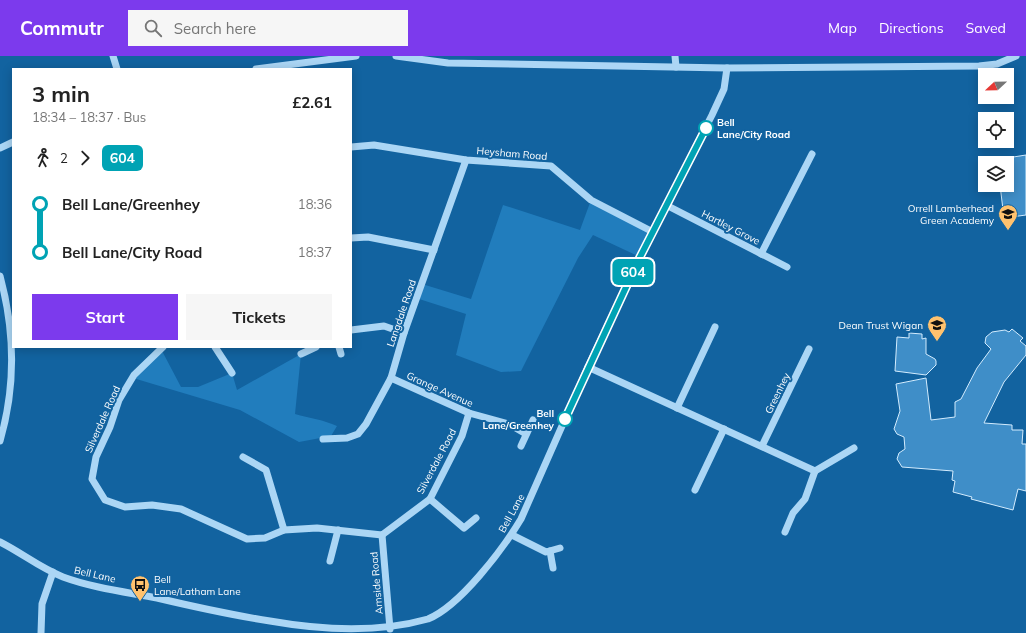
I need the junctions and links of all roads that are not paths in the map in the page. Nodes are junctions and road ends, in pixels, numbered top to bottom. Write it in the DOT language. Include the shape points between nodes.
graph roads {
  1 [pos="113,56"];
  2 [pos="356,56"];
  3 [pos="396,56"];
  4 [pos="675,56"];
  5 [pos="1016,56"];
  6 [pos="676,67"];
  7 [pos="117,68"];
  8 [pos="264,68"];
  9 [pos="728,68"];
  10 [pos="12,142"];
  11 [pos="352,147"];
  12 [pos="0,148"];
  13 [pos="812,154"];
  14 [pos="466,160"];
  15 [pos="666,205"];
  16 [pos="653,232"];
  17 [pos="352,238"];
  18 [pos="434,250"];
  19 [pos="762,254"];
  20 [pos="787,266"];
  21 [pos="0,276"];
  22 [pos="10,301"];
  23 [pos="715,327"];
  24 [pos="352,330"];
  25 [pos="404,333"];
  26 [pos="162,348"];
  27 [pos="216,348"];
  28 [pos="314,348"];
  29 [pos="809,349"];
  30 [pos="301,354"];
  31 [pos="588,367"];
  32 [pos="232,373"];
  33 [pos="391,378"];
  34 [pos="677,408"];
  35 [pos="469,413"];
  36 [pos="533,420"];
  37 [pos="724,429"];
  38 [pos="526,434"];
  39 [pos="323,439"];
  40 [pos="0,440"];
  41 [pos="521,446"];
  42 [pos="762,446"];
  43 [pos="854,448"];
  44 [pos="243,457"];
  45 [pos="815,471"];
  46 [pos="695,490"];
  47 [pos="430,499"];
  48 [pos="476,518"];
  49 [pos="284,530"];
  50 [pos="338,530"];
  51 [pos="785,532"];
  52 [pos="382,535"];
  53 [pos="512,535"];
  54 [pos="0,542"];
  55 [pos="560,548"];
  56 [pos="550,551"];
  57 [pos="330,561"];
  58 [pos="553,568"];
  59 [pos="53,572"];
  60 [pos="390,629"];
  61 [pos="41,633"];
  1 -- 7 [label="street"];
  2 -- 8 [label="street"];
  3 -- 6 [label="street" via="448,63"];
  4 -- 6 [label="street"];
  5 -- 9 [label="street" via="997,64 978,66"];
  6 -- 9 [label="street"];
  9 -- 15 [label="street, Bell Lane" via="724,89"];
  10 -- 12 [label="street"];
  11 -- 14 [label="street, Heysham Road" via="374,145"];
  13 -- 19 [label="street"];
  14 -- 16 [label="street, Heysham Road" via="551,166 591,200"];
  14 -- 18 [label="street, Langdale Road"];
  15 -- 16 [label="street, Bell Lane"];
  15 -- 19 [label="street, Hartley Grove"];
  16 -- 31 [label="street, Bell Lane"];
  17 -- 18 [label="street" via="368,237"];
  18 -- 25 [label="street, Langdale Road"];
  19 -- 20 [label="street, Hartley Grove"];
  21 -- 22 [label="street"];
  22 -- 40 [label="street" via="12,367 9,404"];
  23 -- 34 [label="street"];
  24 -- 25 [label="street" via="384,326"];
  25 -- 33 [label="street, Langdale Road"];
  26 -- 49 [label="street, Silverdale Road" via="134,375 119,400 96,457 92,479 105,500 125,507 152,505 181,509 247,539 265,538"];
  27 -- 32 [label="street"];
  28 -- 30 [label="street"];
  29 -- 42 [label="street, Greenhey"];
  31 -- 34 [label="street"];
  31 -- 53 [label="street, Bell Lane"];
  33 -- 35 [label="street, Grange Avenue"];
  33 -- 39 [label="street, Langdale Road" via="358,434 346,438"];
  34 -- 37 [label="street"];
  35 -- 38 [label="street, Grange Avenue" via="509,424"];
  35 -- 47 [label="street, Silverdale Road" via="462,436"];
  36 -- 38 [label="street"];
  37 -- 42 [label="street"];
  37 -- 46 [label="street"];
  38 -- 41 [label="street"];
  42 -- 45 [label="street"];
  43 -- 45 [label="street"];
  44 -- 49 [label="street" via="266,470"];
  45 -- 51 [label="street" via="805,499 793,513"];
  47 -- 48 [label="street" via="464,528"];
  47 -- 52 [label="street, Silverdale Road"];
  49 -- 50 [label="street, Silverdale Road"];
  50 -- 52 [label="street, Silverdale Road"];
  50 -- 57 [label="street"];
  52 -- 60 [label="street, Arnside Road"];
  53 -- 56 [label="street" via="546,552"];
  53 -- 60 [label="street, Bell Lane" via="447,608 428,619"];
  54 -- 59 [label="street, Bell Lane"];
  55 -- 56 [label="street"];
  56 -- 58 [label="street"];
  59 -- 60 [label="street, Bell Lane" via="76,581 248,618 348,631"];
  59 -- 61 [label="street" via="42,604"];
}
